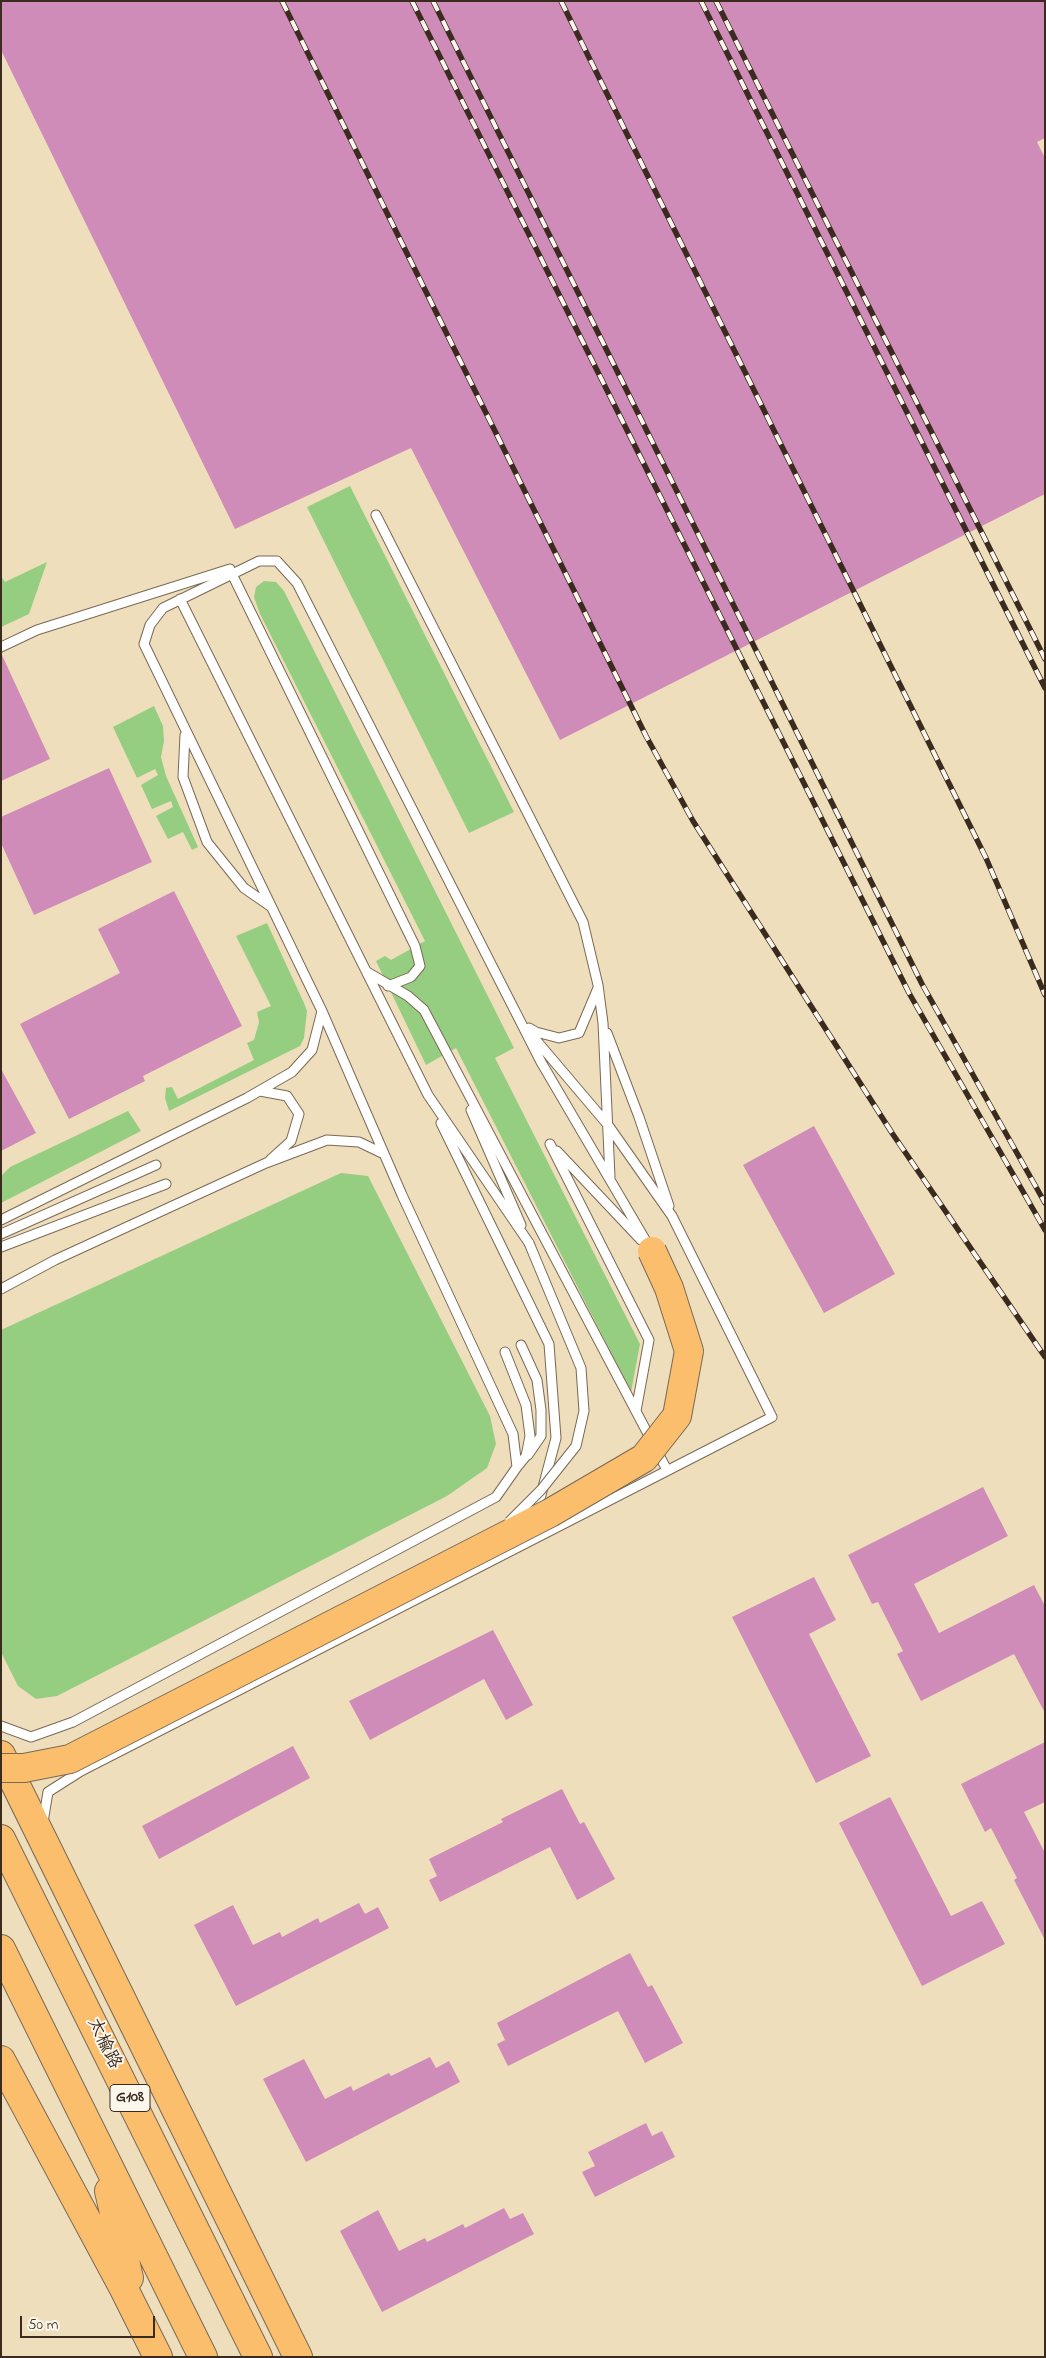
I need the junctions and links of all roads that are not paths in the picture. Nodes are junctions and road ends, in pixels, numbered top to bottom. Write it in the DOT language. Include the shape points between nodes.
graph roads {
  1 [pos="376,515"];
  2 [pos="259,561"];
  3 [pos="232,574"];
  4 [pos="180,599"];
  5 [pos="1,647"];
  6 [pos="185,732"];
  7 [pos="270,907"];
  8 [pos="366,971"];
  9 [pos="598,985"];
  10 [pos="388,986"];
  11 [pos="322,1010"];
  12 [pos="520,1022"];
  13 [pos="603,1022"];
  14 [pos="444,1048"];
  15 [pos="260,1091"];
  16 [pos="428,1096"];
  17 [pos="608,1125"];
  18 [pos="384,1154"];
  19 [pos="266,1163"];
  20 [pos="156,1165"];
  21 [pos="610,1180"];
  22 [pos="166,1184"];
  23 [pos="672,1216"];
  24 [pos="1,1220"];
  25 [pos="1,1234"];
  26 [pos="529,1243"];
  27 [pos="1,1247"];
  28 [pos="652,1251"];
  29 [pos="1,1289"];
  30 [pos="522,1345"];
  31 [pos="505,1352"];
  32 [pos="636,1411"];
  33 [pos="526,1456"];
  34 [pos="516,1467"];
  35 [pos="667,1470"];
  36 [pos="528,1541"];
  37 [pos="486,1546"];
  38 [pos="1,1726"];
  39 [pos="1,1755"];
  40 [pos="1,1768"];
  41 [pos="40,1835"];
  42 [pos="1,1839"];
  43 [pos="75,1904"];
  44 [pos="1,1949"];
  45 [pos="1,2060"];
  46 [pos="98,2143"];
  47 [pos="181,2202"];
  48 [pos="138,2317"];
  49 [pos="158,2357"];
  50 [pos="203,2357"];
  51 [pos="258,2357"];
  52 [pos="298,2357"];
  1 -- 9 [label="lane" via="583,922"];
  2 -- 3 [label="lane"];
  2 -- 5 [label="lane" via="37,630"];
  2 -- 12 [label="lane" via="277,561 297,583"];
  3 -- 4 [label="lane"];
  3 -- 10 [label="lane" via="415,946 420,966 410,977"];
  4 -- 6 [label="lane" via="163,608 150,625 144,644"];
  4 -- 8 [label="lane"];
  6 -- 7 [label="lane"];
  6 -- 7 [label="lane" via="183,778 207,842 244,888"];
  7 -- 11 [label="lane"];
  8 -- 10 [label="lane"];
  8 -- 16 [label="lane"];
  9 -- 12 [label="lane" via="579,1033 559,1038 536,1032"];
  9 -- 13 [label="lane"];
  10 -- 14 [label="lane" via="408,996 424,1010"];
  11 -- 15 [label="lane" via="312,1050 292,1072"];
  11 -- 18 [label="lane"];
  12 -- 17 [label="lane"];
  12 -- 21 [label="lane"];
  13 -- 17 [label="lane"];
  13 -- 23 [label="lane"];
  14 -- 26 [label="lane"];
  14 -- 32 [label="lane"];
  15 -- 19 [label="lane" via="287,1096 299,1114 291,1141"];
  15 -- 24 [label="lane"];
  16 -- 26 [label="lane"];
  16 -- 36 [label="lane" via="549,1344 556,1438"];
  17 -- 21 [label="lane"];
  17 -- 23 [label="lane"];
  18 -- 19 [label="lane" via="359,1142 327,1140"];
  18 -- 34 [label="lane" via="513,1434"];
  19 -- 29 [label="lane" via="55,1260"];
  20 -- 25 [label="lane"];
  21 -- 28 [label="lane"];
  22 -- 27 [label="lane"];
  23 -- 35 [label="lane" via="772,1417"];
  26 -- 37 [label="lane, bridge" via="581,1368 584,1411 576,1446 541,1490"];
  28 -- 32 [label="lane" via="550,1144 649,1340"];
  28 -- 37 [label="highway, bridge" via="669,1288 689,1351 678,1416 644,1458"];
  30 -- 33 [label="lane" via="537,1380 541,1410 541,1436"];
  31 -- 33 [label="lane" via="526,1405 530,1436"];
  32 -- 35 [label="lane"];
  33 -- 34 [label="lane"];
  34 -- 38 [label="lane" via="496,1497 73,1722 31,1737"];
  35 -- 36 [label="lane"];
  36 -- 41 [label="lane" via="81,1770 48,1792"];
  37 -- 40 [label="highway, bridge" via="70,1759 24,1768"];
  39 -- 41 [label="highway"];
  41 -- 43 [label="highway"];
  42 -- 47 [label="highway, 太榆路 / G108"];
  43 -- 47 [label="highway"];
  43 -- 52 [label="highway"];
  44 -- 46 [label="highway, G108"];
  45 -- 48 [label="highway"];
  46 -- 48 [label="highway"];
  46 -- 50 [label="highway, G108"];
  47 -- 51 [label="highway, 太榆路 / G108"];
  48 -- 49 [label="highway"];
}
